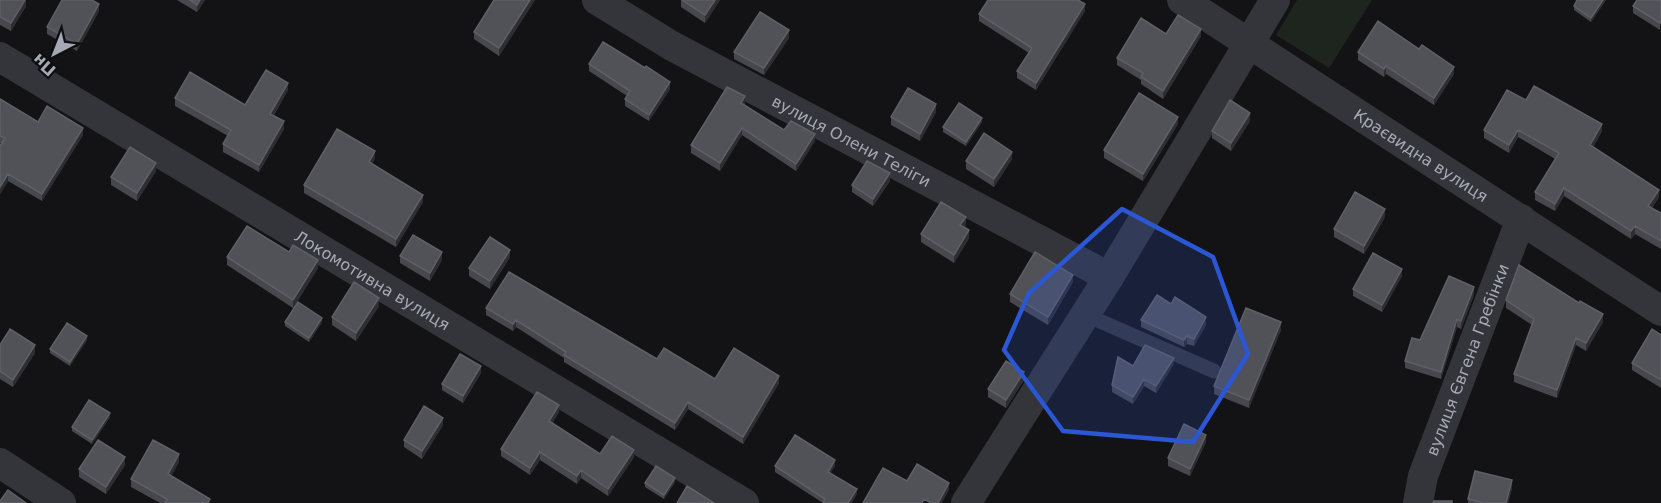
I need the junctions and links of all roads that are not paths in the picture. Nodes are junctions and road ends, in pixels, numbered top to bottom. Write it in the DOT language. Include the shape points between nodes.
graph roads {
  1 [pos="597,0"];
  2 [pos="1182,0"];
  3 [pos="1275,0"];
  4 [pos="1249,42"];
  5 [pos="0,57"];
  6 [pos="1521,219"];
  7 [pos="1109,277"];
  8 [pos="1661,311"];
  9 [pos="1086,315"];
  10 [pos="1214,371"];
  11 [pos="0,463"];
  12 [pos="61,503"];
  13 [pos="744,503"];
  14 [pos="966,503"];
  15 [pos="1418,503"];
  1 -- 7 [label="street, вулиця Олени Теліги" via="672,46"];
  2 -- 4 [label="street, Краєвидна вулиця"];
  3 -- 4 [label="street"];
  4 -- 6 [label="street, Краєвидна вулиця"];
  4 -- 7 [label="street"];
  5 -- 13 [label="street, Локомотивна вулиця"];
  6 -- 8 [label="street, Краєвидна вулиця"];
  6 -- 15 [label="street, вулиця Євгена Гребінки" via="1423,476"];
  7 -- 9 [label="street"];
  9 -- 10 [label="lane"];
  9 -- 14 [label="street"];
  11 -- 12 [label="street"];
}
